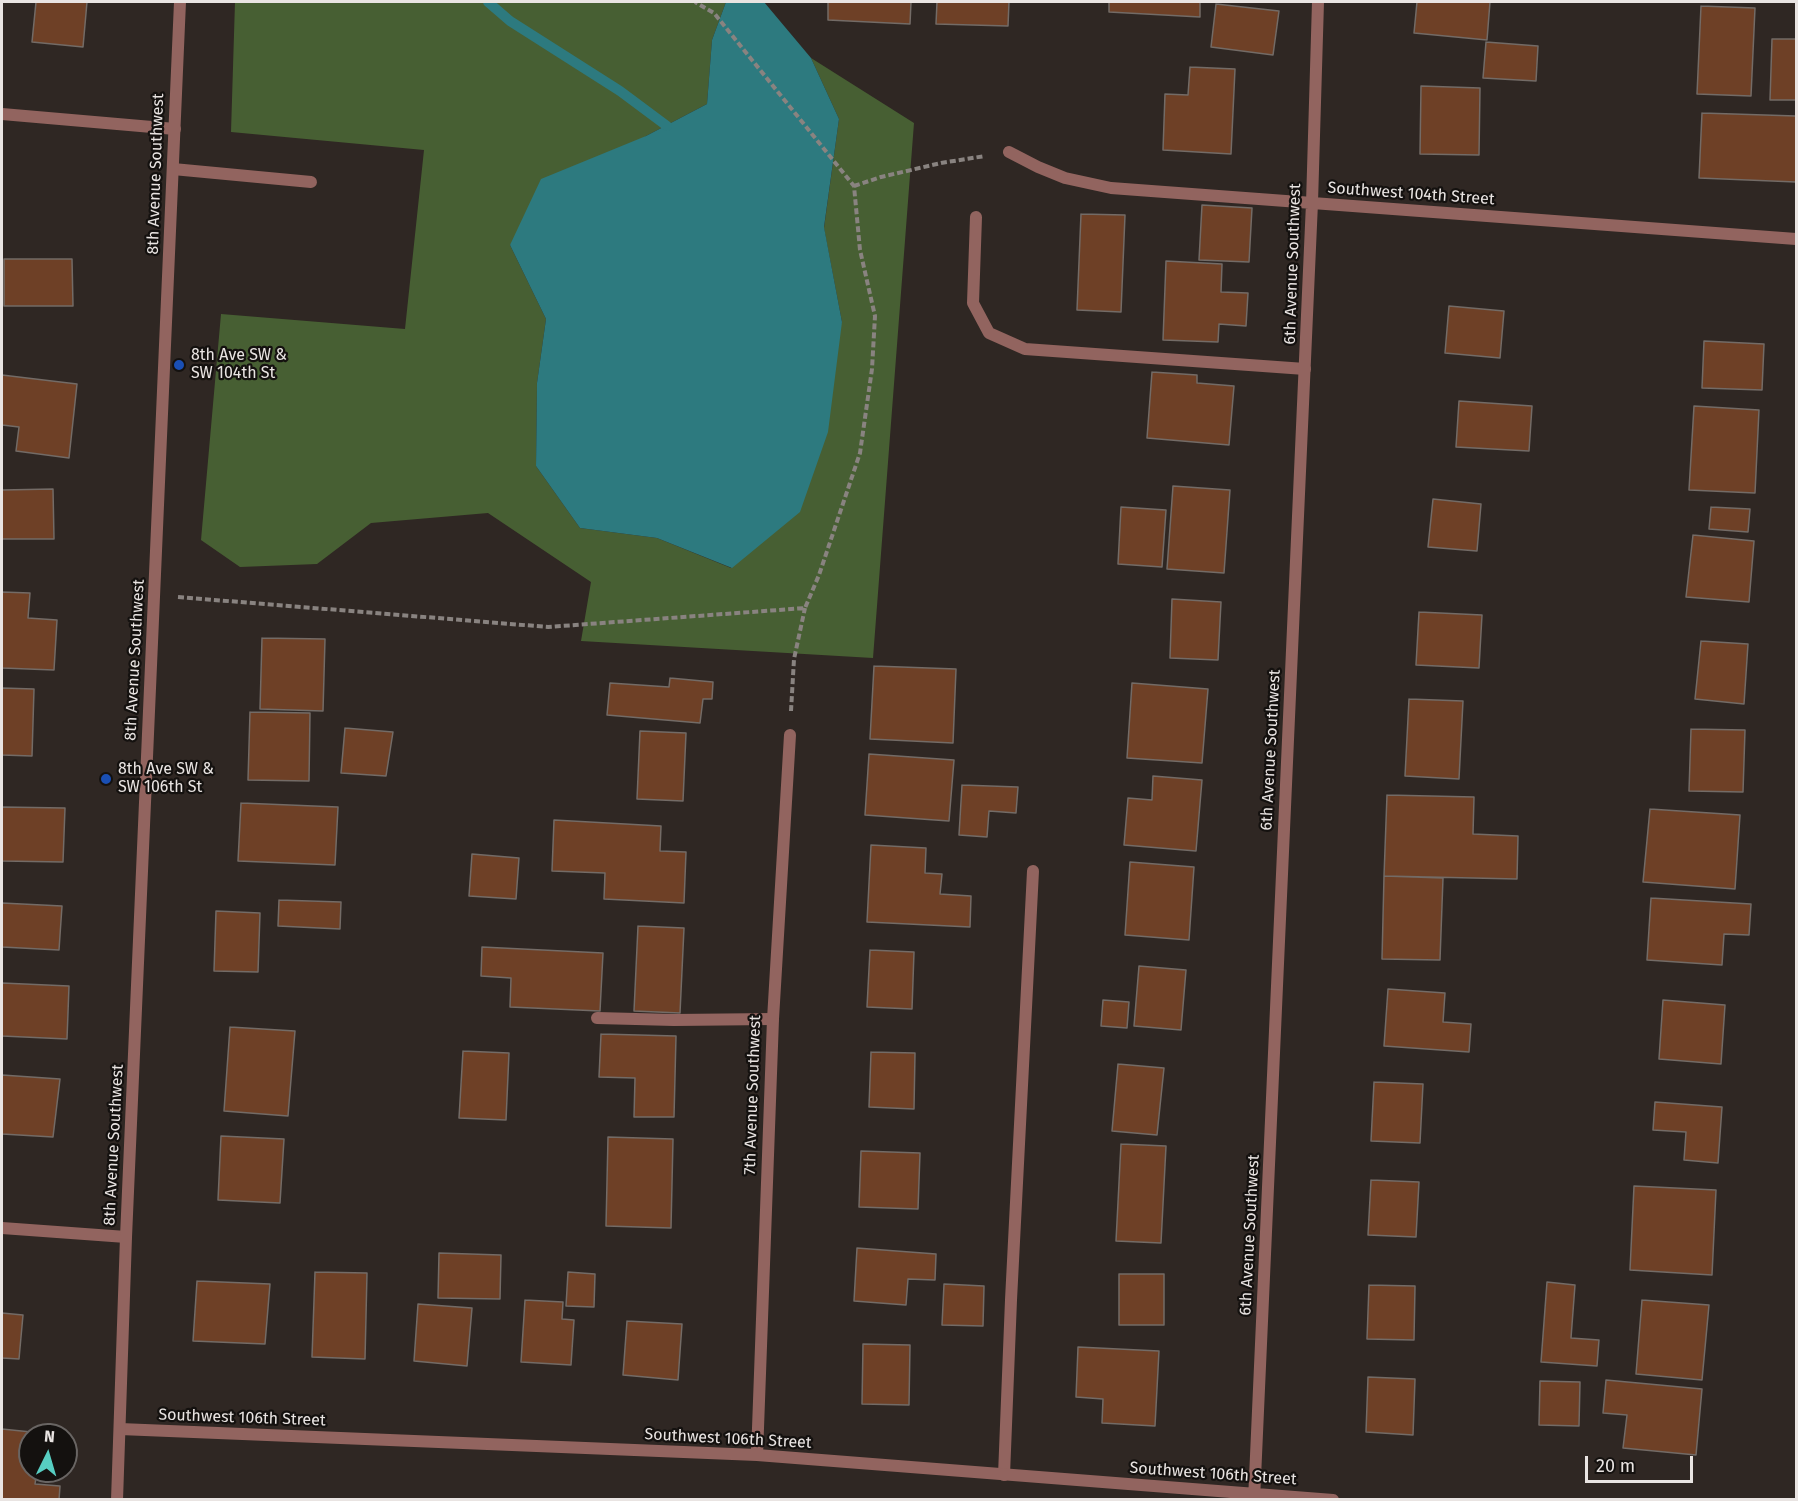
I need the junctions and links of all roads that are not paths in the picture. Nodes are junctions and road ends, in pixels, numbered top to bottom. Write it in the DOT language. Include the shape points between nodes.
graph roads {
  1 [pos="180,2"];
  2 [pos="1318,2"];
  3 [pos="2,114"];
  4 [pos="175,129"];
  5 [pos="1009,152"];
  6 [pos="173,169"];
  7 [pos="311,182"];
  8 [pos="1312,203"];
  9 [pos="976,217"];
  10 [pos="1797,239"];
  11 [pos="1305,369"];
  12 [pos="790,735"];
  13 [pos="1034,872"];
  14 [pos="597,1018"];
  15 [pos="772,1019"];
  16 [pos="2,1228"];
  17 [pos="126,1237"];
  18 [pos="120,1429"];
  19 [pos="757,1455"];
  20 [pos="1004,1475"];
  21 [pos="1254,1497"];
  22 [pos="117,1500"];
  23 [pos="1333,1500"];
  1 -- 4 [label="street, 8th Avenue Southwest"];
  2 -- 8 [label="street, 6th Avenue Southwest"];
  3 -- 4 [label="street"];
  4 -- 6 [label="street, 8th Avenue Southwest"];
  5 -- 8 [label="street, Southwest 104th Street" via="1065,178 1111,189"];
  6 -- 7 [label="street"];
  6 -- 17 [label="street, 8th Avenue Southwest"];
  8 -- 10 [label="street, Southwest 104th Street"];
  8 -- 11 [label="street, 6th Avenue Southwest"];
  9 -- 11 [label="street" via="973,303 989,333 1025,349"];
  11 -- 21 [label="street, 6th Avenue Southwest"];
  12 -- 15 [label="street, 7th Avenue Southwest"];
  13 -- 20 [label="street"];
  14 -- 15 [label="street"];
  15 -- 19 [label="street, 7th Avenue Southwest"];
  16 -- 17 [label="street"];
  17 -- 18 [label="street, 8th Avenue Southwest"];
  18 -- 19 [label="street, Southwest 106th Street"];
  18 -- 22 [label="street, 8th Avenue Southwest"];
  19 -- 20 [label="street, Southwest 106th Street"];
  20 -- 21 [label="street, Southwest 106th Street"];
  21 -- 23 [label="street, Southwest 106th Street"];
}
